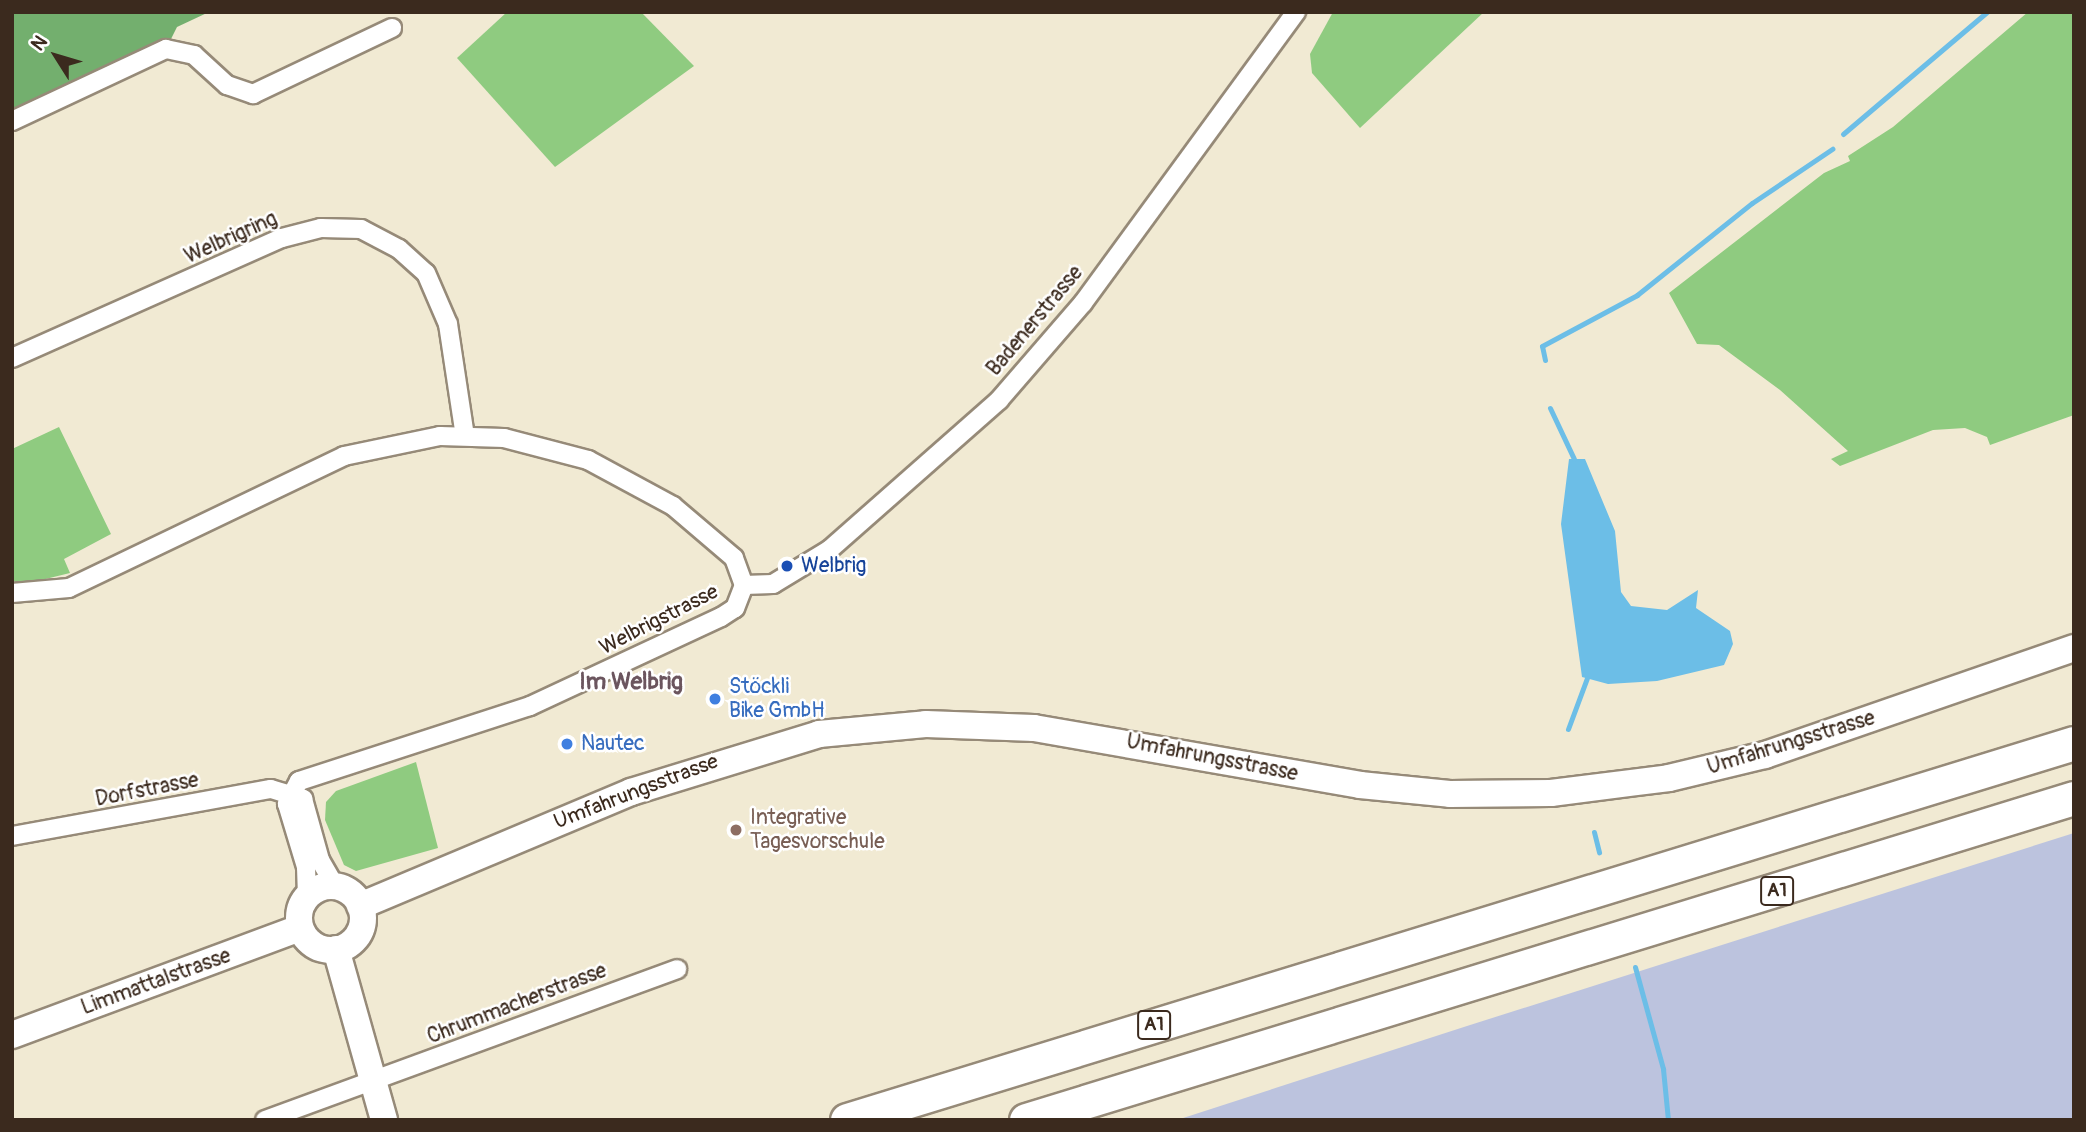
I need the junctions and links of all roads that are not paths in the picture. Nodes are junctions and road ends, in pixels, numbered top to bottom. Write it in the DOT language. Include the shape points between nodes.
graph roads {
  1 [pos="1296,12"];
  2 [pos="392,28"];
  3 [pos="12,121"];
  4 [pos="12,358"];
  5 [pos="465,436"];
  6 [pos="744,585"];
  7 [pos="12,593"];
  8 [pos="2074,648"];
  9 [pos="2074,743"];
  10 [pos="290,793"];
  11 [pos="2074,798"];
  12 [pos="12,836"];
  13 [pos="335,886"];
  14 [pos="307,896"];
  15 [pos="360,906"];
  16 [pos="300,928"];
  17 [pos="335,949"];
  18 [pos="677,969"];
  19 [pos="12,1035"];
  20 [pos="374,1082"];
  21 [pos="265,1120"];
  22 [pos="384,1120"];
  23 [pos="848,1120"];
  24 [pos="1026,1120"];
  1 -- 6 [label="street, Badenerstrasse" via="1120,254 999,400 829,550 773,584"];
  2 -- 3 [label="street" via="253,94 228,85 194,54 166,49"];
  4 -- 5 [label="street, Welbrigring" via="282,238 321,228 362,229 426,272 446,316"];
  5 -- 6 [label="street, Welbrigstrasse" via="540,445 632,479 723,547 742,571"];
  5 -- 7 [label="street, Welbrigstrasse" via="379,444 344,456 69,588"];
  6 -- 10 [label="street, Welbrigstrasse" via="725,615 643,657 530,706 299,781"];
  8 -- 15 [label="main road, Umfahrungsstrasse" via="1765,755 1670,778 1551,793 1360,785 1034,728 926,724 819,734 766,746 631,792"];
  9 -- 23 [label="highway, A1"];
  10 -- 12 [label="street, Dorfstrasse" via="271,789"];
  10 -- 13 [label="street" via="303,799 320,860"];
  10 -- 14 [label="street" via="287,804 306,867"];
  11 -- 24 [label="highway, A1"];
  13 -- 14 [label="main road"];
  13 -- 15 [label="main road"];
  14 -- 16 [label="main road"];
  15 -- 17 [label="main road" via="359,932"];
  16 -- 17 [label="main road" via="315,946"];
  16 -- 19 [label="main road, Limmattalstrasse"];
  17 -- 20 [label="main road"];
  18 -- 20 [label="street, Chrummacherstrasse"];
  20 -- 21 [label="street, Chrummacherstrasse"];
  20 -- 22 [label="main road"];
}
